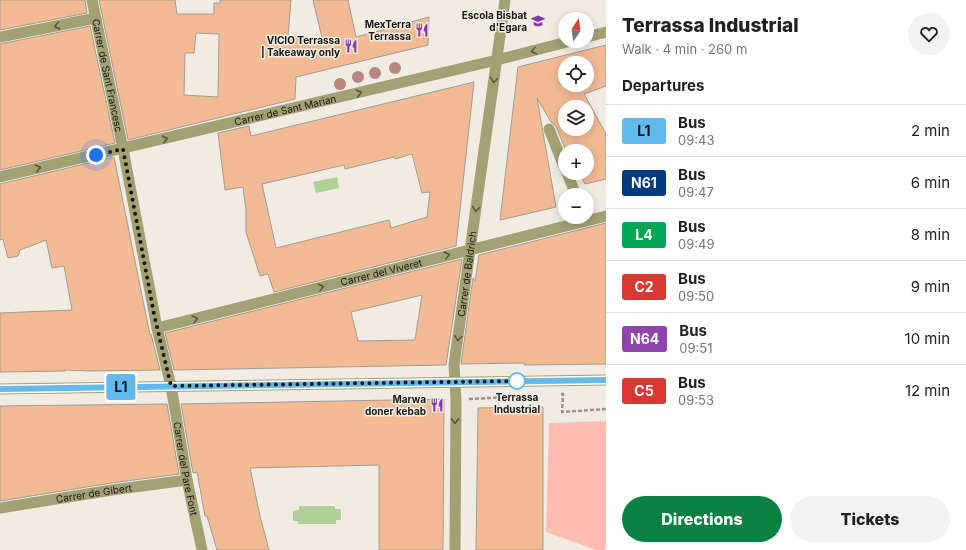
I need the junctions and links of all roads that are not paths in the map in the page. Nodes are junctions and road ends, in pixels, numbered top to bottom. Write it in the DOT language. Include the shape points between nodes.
graph roads {
  1 [pos="92,0"];
  2 [pos="505,0"];
  3 [pos="96,18"];
  4 [pos="606,32"];
  5 [pos="594,35"];
  6 [pos="0,37"];
  7 [pos="558,44"];
  8 [pos="497,60"];
  9 [pos="549,129"];
  10 [pos="123,149"];
  11 [pos="558,152"];
  12 [pos="0,177"];
  13 [pos="606,216"];
  14 [pos="594,218"];
  15 [pos="566,224"];
  16 [pos="470,249"];
  17 [pos="157,328"];
  18 [pos="606,380"];
  19 [pos="455,382"];
  20 [pos="171,386"];
  21 [pos="0,389"];
  22 [pos="187,480"];
  23 [pos="0,508"];
  24 [pos="202,550"];
  25 [pos="455,550"];
  1 -- 3 [label="street, Carrer de Sant Francesc"];
  2 -- 8 [label="street, Carrer de Baldrich"];
  3 -- 6 [label="street, one-way"];
  3 -- 10 [label="street, Carrer de Sant Francesc"];
  4 -- 5 [label="street"];
  7 -- 8 [label="street, Carrer de Sant Marian, one-way"];
  10 -- 8 [label="street, Carrer de Sant Marian, one-way"];
  8 -- 16 [label="street, Carrer de Baldrich, one-way"];
  9 -- 11 [label="street"];
  12 -- 10 [label="street, Carrer de Sant Marian, one-way"];
  10 -- 17 [label="street, Carrer de Sant Francesc"];
  13 -- 14 [label="street, Carrer del Viveret"];
  15 -- 16 [label="street, Carrer del Viveret"];
  17 -- 16 [label="street, Carrer del Viveret, one-way"];
  16 -- 19 [label="street, Carrer de Baldrich, one-way" via="454,365"];
  17 -- 20 [label="street, Carrer de Sant Francesc"];
  18 -- 19 [label="street"];
  19 -- 20 [label="street"];
  19 -- 25 [label="street, Carrer de Baldrich, one-way"];
  20 -- 21 [label="street"];
  20 -- 22 [label="street, Carrer del Pare Font"];
  22 -- 23 [label="street, Carrer de Gibert"];
  22 -- 24 [label="street, Carrer del Pare Font"];
}
